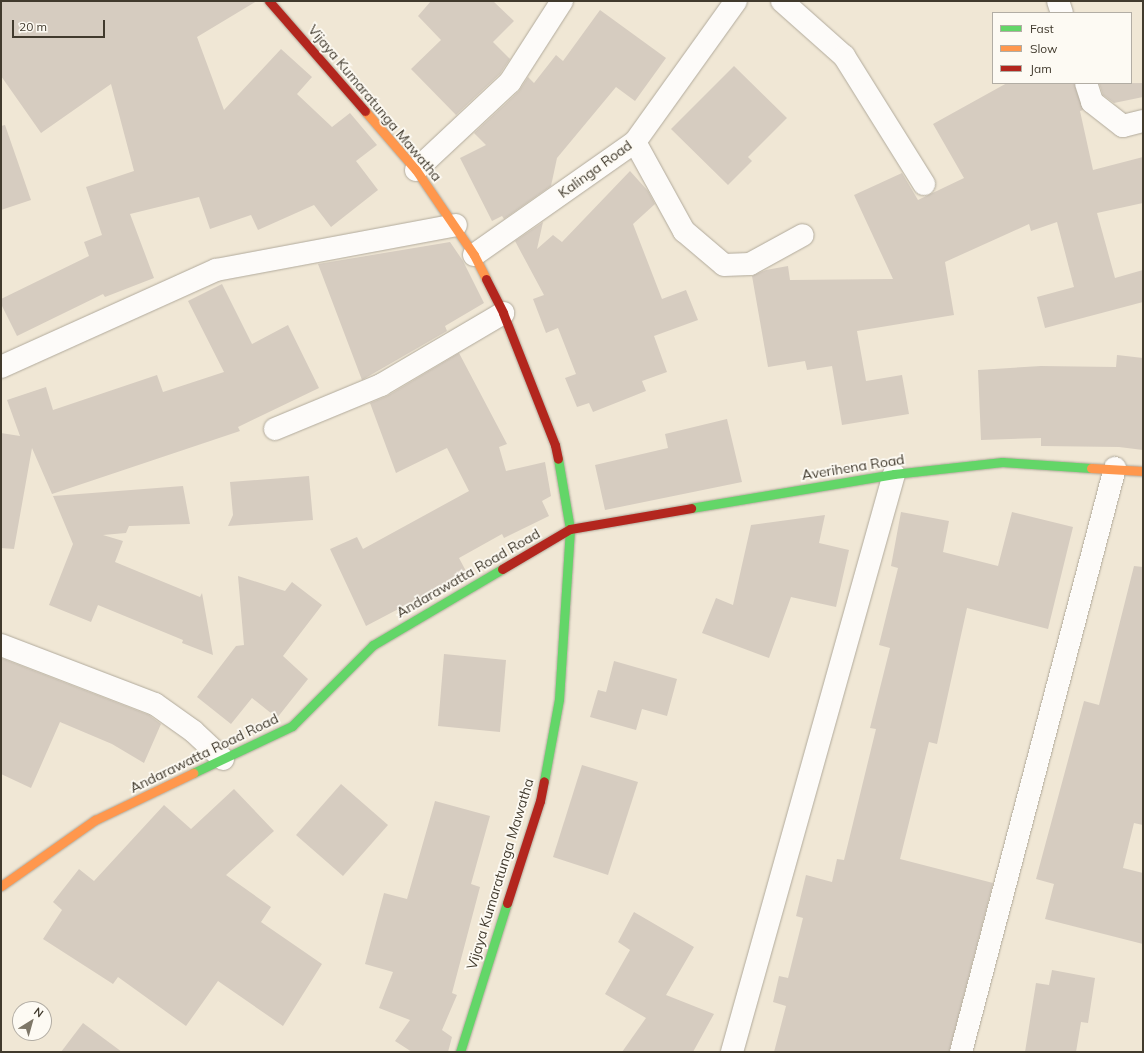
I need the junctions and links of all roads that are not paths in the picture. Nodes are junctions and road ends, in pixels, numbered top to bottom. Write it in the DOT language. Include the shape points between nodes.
graph roads {
  1 [pos="269,1"];
  2 [pos="562,1"];
  3 [pos="736,1"];
  4 [pos="782,1"];
  5 [pos="1058,1"];
  6 [pos="1062,12"];
  7 [pos="1086,84"];
  8 [pos="1143,121"];
  9 [pos="635,142"];
  10 [pos="416,170"];
  11 [pos="924,184"];
  12 [pos="456,225"];
  13 [pos="803,234"];
  14 [pos="474,255"];
  15 [pos="503,313"];
  16 [pos="1,367"];
  17 [pos="274,429"];
  18 [pos="1115,468"];
  19 [pos="1143,471"];
  20 [pos="894,474"];
  21 [pos="570,529"];
  22 [pos="1,645"];
  23 [pos="223,759"];
  24 [pos="1,886"];
  25 [pos="460,1052"];
  26 [pos="732,1052"];
  27 [pos="961,1052"];
  1 -- 10 [label="street, Vijaya Kumaratunga Mawatha"];
  2 -- 10 [label="street" via="510,82"];
  3 -- 9 [label="street, Kalinga Road"];
  4 -- 11 [label="street" via="844,56"];
  5 -- 6 [label="street"];
  7 -- 8 [label="street" via="1092,102 1123,126"];
  9 -- 13 [label="street" via="684,232 724,265 750,264"];
  9 -- 14 [label="street, Kalinga Road"];
  10 -- 12 [label="street, Vijaya Kumaratunga Mawatha"];
  12 -- 14 [label="street, Vijaya Kumaratunga Mawatha"];
  12 -- 16 [label="street" via="216,270"];
  14 -- 15 [label="street, Vijaya Kumaratunga Mawatha"];
  15 -- 17 [label="street" via="381,385"];
  15 -- 21 [label="street, Vijaya Kumaratunga Mawatha" via="555,445"];
  18 -- 19 [label="street, Averihena Road"];
  18 -- 20 [label="street, Averihena Road" via="1002,462"];
  18 -- 27 [label="street"];
  20 -- 21 [label="street, Averihena Road"];
  20 -- 26 [label="street"];
  21 -- 23 [label="street, Andarawatta Road Road" via="373,644 292,726"];
  21 -- 25 [label="street, Vijaya Kumaratunga Mawatha" via="559,700 540,801"];
  22 -- 23 [label="street" via="155,704 193,731"];
  23 -- 24 [label="street, Andarawatta Road Road" via="95,820"];
}
